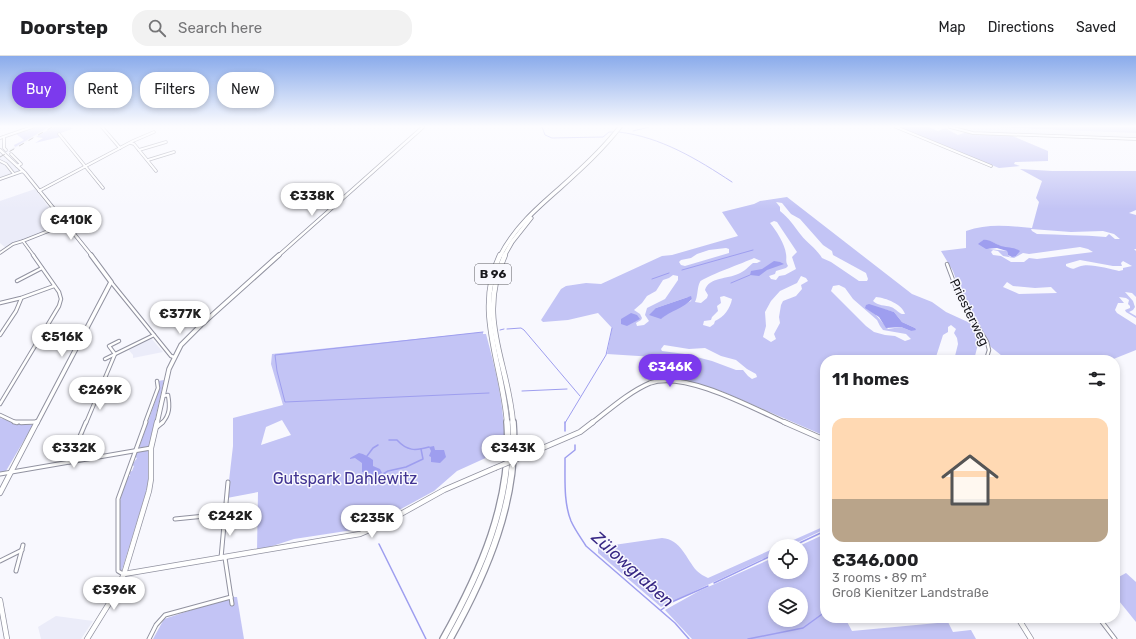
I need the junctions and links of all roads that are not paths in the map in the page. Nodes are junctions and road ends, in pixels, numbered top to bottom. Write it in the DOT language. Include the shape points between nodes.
graph roads {
  1 [pos="4,154"];
  2 [pos="11,154"];
  3 [pos="76,154"];
  4 [pos="108,154"];
  5 [pos="143,154"];
  6 [pos="167,154"];
  7 [pos="392,154"];
  8 [pos="596,154"];
  9 [pos="599,154"];
  10 [pos="962,154"];
  11 [pos="148,160"];
  12 [pos="0,163"];
  13 [pos="17,166"];
  14 [pos="86,166"];
  15 [pos="990,166"];
  16 [pos="23,171"];
  17 [pos="156,171"];
  18 [pos="14,174"];
  19 [pos="0,179"];
  20 [pos="103,188"];
  21 [pos="39,191"];
  22 [pos="66,224"];
  23 [pos="23,241"];
  24 [pos="0,253"];
  25 [pos="947,264"];
  26 [pos="42,268"];
  27 [pos="17,281"];
  28 [pos="111,282"];
  29 [pos="54,286"];
  30 [pos="21,298"];
  31 [pos="0,303"];
  32 [pos="0,335"];
  33 [pos="154,336"];
  34 [pos="119,341"];
  35 [pos="115,354"];
  36 [pos="988,355"];
  37 [pos="174,357"];
  38 [pos="105,359"];
  39 [pos="157,381"];
  40 [pos="162,396"];
  41 [pos="0,404"];
  42 [pos="0,416"];
  43 [pos="37,422"];
  44 [pos="155,428"];
  45 [pos="820,438"];
  46 [pos="150,448"];
  47 [pos="135,451"];
  48 [pos="69,462"];
  49 [pos="11,471"];
  50 [pos="0,474"];
  51 [pos="228,482"];
  52 [pos="0,493"];
  53 [pos="225,514"];
  54 [pos="175,519"];
  55 [pos="24,545"];
  56 [pos="22,550"];
  57 [pos="223,558"];
  58 [pos="0,561"];
  59 [pos="16,571"];
  60 [pos="124,574"];
  61 [pos="231,597"];
  62 [pos="0,600"];
  63 [pos="232,604"];
  64 [pos="1021,623"];
  65 [pos="1103,623"];
  66 [pos="7,639"];
  67 [pos="87,639"];
  68 [pos="149,639"];
  69 [pos="443,639"];
  70 [pos="450,639"];
  71 [pos="1031,639"];
  72 [pos="1115,639"];
  1 -- 13 [label="main road"];
  2 -- 13 [label="street" via="21,164"];
  3 -- 14 [label="street"];
  4 -- 14 [label="street"];
  5 -- 11 [label="street"];
  6 -- 11 [label="street"];
  7 -- 37 [label="main road" via="201,325"];
  8 -- 69 [label="highway, B 96" via="524,220 509,239 496,266 490,289 488,315 491,341 506,404 506,468 498,511 483,558"];
  9 -- 70 [label="highway, B 96" via="528,221 513,241 500,266 492,314 512,406 514,434 511,473 504,512 489,560"];
  10 -- 15 [label="street"];
  11 -- 17 [label="street"];
  12 -- 18 [label="street" via="5,164"];
  13 -- 16 [label="main road"];
  14 -- 20 [label="street"];
  14 -- 21 [label="street"];
  16 -- 18 [label="street"];
  16 -- 21 [label="main road"];
  18 -- 19 [label="street"];
  21 -- 22 [label="main road"];
  22 -- 23 [label="street"];
  22 -- 28 [label="main road"];
  23 -- 24 [label="street"];
  23 -- 26 [label="street"];
  25 -- 36 [label="street, Priesterweg" via="960,296 987,342"];
  26 -- 27 [label="street"];
  26 -- 29 [label="street"];
  28 -- 33 [label="street"];
  28 -- 43 [label="main road"];
  29 -- 30 [label="street"];
  29 -- 41 [label="street" via="61,296 60,304"];
  30 -- 31 [label="street"];
  30 -- 32 [label="street"];
  33 -- 35 [label="street"];
  33 -- 37 [label="street"];
  34 -- 35 [label="street" via="109,346"];
  35 -- 38 [label="street"];
  35 -- 48 [label="street"];
  37 -- 40 [label="main road"];
  39 -- 47 [label="street" via="157,392"];
  40 -- 44 [label="main road"];
  40 -- 44 [label="street" via="168,395 168,416"];
  42 -- 43 [label="street" via="17,423"];
  43 -- 49 [label="main road"];
  44 -- 46 [label="main road"];
  45 -- 57 [label="main road, bridge" via="722,394 684,382 666,380 627,396 580,432 444,490 360,534"];
  46 -- 47 [label="street"];
  46 -- 60 [label="main road" via="149,491"];
  47 -- 48 [label="street"];
  47 -- 60 [label="street" via="125,476 118,505 118,571"];
  48 -- 49 [label="street"];
  49 -- 50 [label="street"];
  49 -- 52 [label="main road"];
  51 -- 53 [label="street"];
  53 -- 54 [label="street"];
  53 -- 57 [label="street"];
  55 -- 56 [label="street"];
  56 -- 58 [label="street"];
  56 -- 59 [label="street"];
  57 -- 60 [label="main road"];
  57 -- 61 [label="street"];
  60 -- 67 [label="main road"];
  61 -- 63 [label="street"];
  61 -- 68 [label="street" via="165,615"];
  62 -- 66 [label="main road"];
  64 -- 71 [label="main road"];
  65 -- 72 [label="street"];
}
